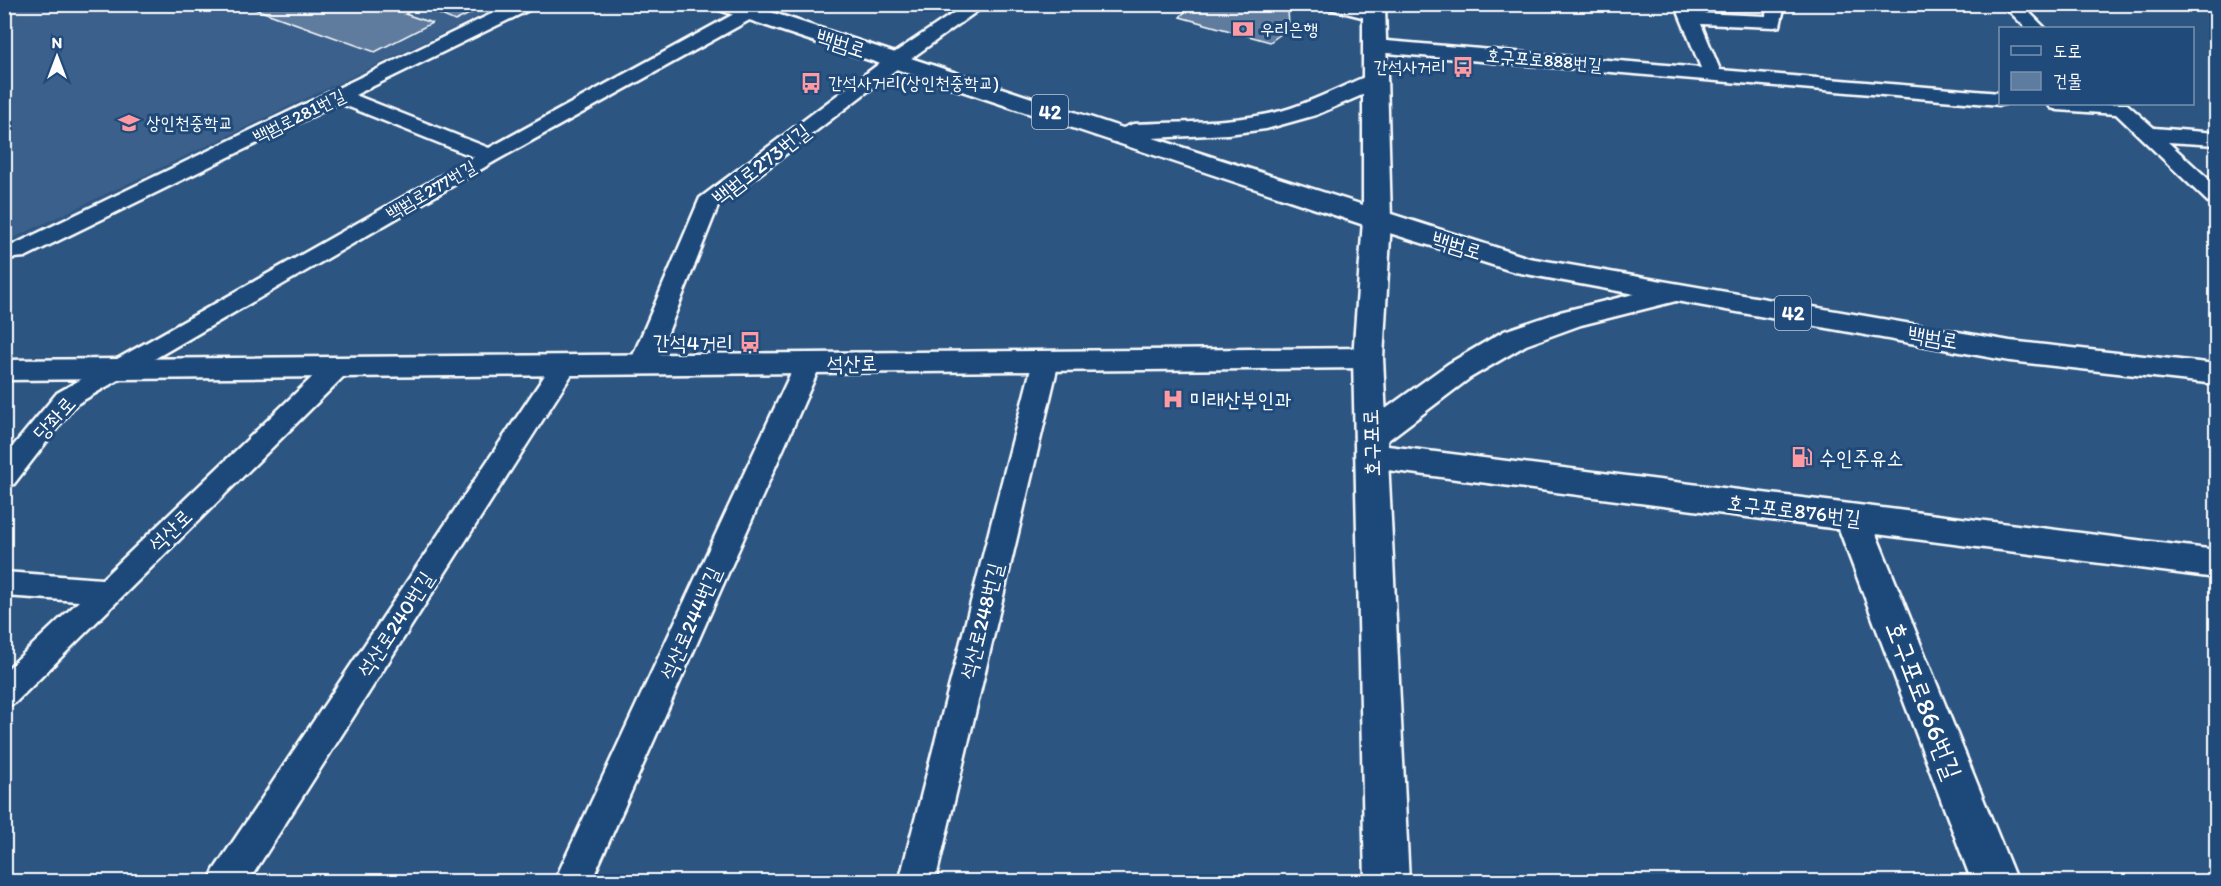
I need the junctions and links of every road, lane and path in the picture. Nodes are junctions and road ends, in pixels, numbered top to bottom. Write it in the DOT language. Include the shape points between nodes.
graph roads {
  1 [pos="527,4"];
  2 [pos="724,4"];
  3 [pos="980,4"];
  4 [pos="1332,4"];
  5 [pos="1776,4"];
  6 [pos="2010,4"];
  7 [pos="1374,10"];
  8 [pos="1687,11"];
  9 [pos="749,13"];
  10 [pos="2035,27"];
  11 [pos="1375,46"];
  12 [pos="895,61"];
  13 [pos="1713,75"];
  14 [pos="1375,81"];
  15 [pos="340,96"];
  16 [pos="1999,99"];
  17 [pos="2088,105"];
  18 [pos="2119,106"];
  19 [pos="1107,131"];
  20 [pos="2149,134"];
  21 [pos="2217,139"];
  22 [pos="490,156"];
  23 [pos="2217,197"];
  24 [pos="1377,220"];
  25 [pos="4,252"];
  26 [pos="1677,293"];
  27 [pos="1368,358"];
  28 [pos="1046,361"];
  29 [pos="808,364"];
  30 [pos="642,365"];
  31 [pos="564,366"];
  32 [pos="337,368"];
  33 [pos="4,370"];
  34 [pos="114,370"];
  35 [pos="2217,374"];
  36 [pos="1371,446"];
  37 [pos="4,477"];
  38 [pos="1852,518"];
  39 [pos="2217,564"];
  40 [pos="4,584"];
  41 [pos="108,591"];
  42 [pos="4,693"];
  43 [pos="227,882"];
  44 [pos="572,882"];
  45 [pos="917,882"];
  46 [pos="1387,882"];
  47 [pos="1995,882"];
  1 -- 15 [label="lane, 백범로281번길"];
  2 -- 9 [label="main road, 백범로 / 42"];
  3 -- 12 [label="lane, 백범로273번길"];
  4 -- 7 [label="lane"];
  5 -- 8 [label="lane" via="1774,22"];
  6 -- 10 [label="lane"];
  7 -- 11 [label="main road, 호구포로"];
  8 -- 13 [label="lane"];
  9 -- 12 [label="main road, 백범로 / 42"];
  9 -- 22 [label="lane, 백범로277번길"];
  11 -- 13 [label="lane, 호구포로888번길"];
  11 -- 14 [label="main road, 호구포로"];
  12 -- 19 [label="main road, 백범로 / 42"];
  12 -- 30 [label="lane, 백범로273번길" via="708,203"];
  13 -- 16 [label="lane, 호구포로888번길"];
  14 -- 19 [label="main road" via="1271,120 1220,129"];
  14 -- 24 [label="main road, 호구포로"];
  15 -- 22 [label="lane"];
  15 -- 25 [label="lane, 백범로281번길" via="17,252"];
  17 -- 18 [label="lane"];
  18 -- 20 [label="lane"];
  19 -- 24 [label="main road, 백범로 / 42"];
  20 -- 21 [label="lane"];
  20 -- 23 [label="lane"];
  22 -- 34 [label="lane, 백범로277번길"];
  24 -- 26 [label="main road, 백범로 / 42" via="1525,266"];
  24 -- 27 [label="main road, 호구포로"];
  26 -- 35 [label="main road, 백범로 / 42" via="2010,351"];
  26 -- 36 [label="main road" via="1559,321 1514,339 1475,360"];
  27 -- 28 [label="main road, 석산로"];
  27 -- 36 [label="main road, 호구포로"];
  28 -- 29 [label="main road, 석산로"];
  28 -- 45 [label="lane, 석산로248번길"];
  29 -- 30 [label="main road, 석산로"];
  29 -- 44 [label="lane, 석산로244번길"];
  30 -- 31 [label="main road, 석산로"];
  31 -- 32 [label="main road, 석산로"];
  31 -- 43 [label="lane, 석산로240번길"];
  32 -- 34 [label="main road, 석산로"];
  32 -- 41 [label="lane, 석산로"];
  33 -- 34 [label="main road, 석산로"];
  34 -- 37 [label="lane, 당좌로" via="66,399"];
  36 -- 38 [label="main road, 호구포로876번길"];
  36 -- 46 [label="main road, 호구포로"];
  38 -- 39 [label="main road, 호구포로876번길"];
  38 -- 47 [label="main road, 호구포로866번길"];
  40 -- 41 [label="lane"];
  41 -- 42 [label="lane, 석산로"];
}
